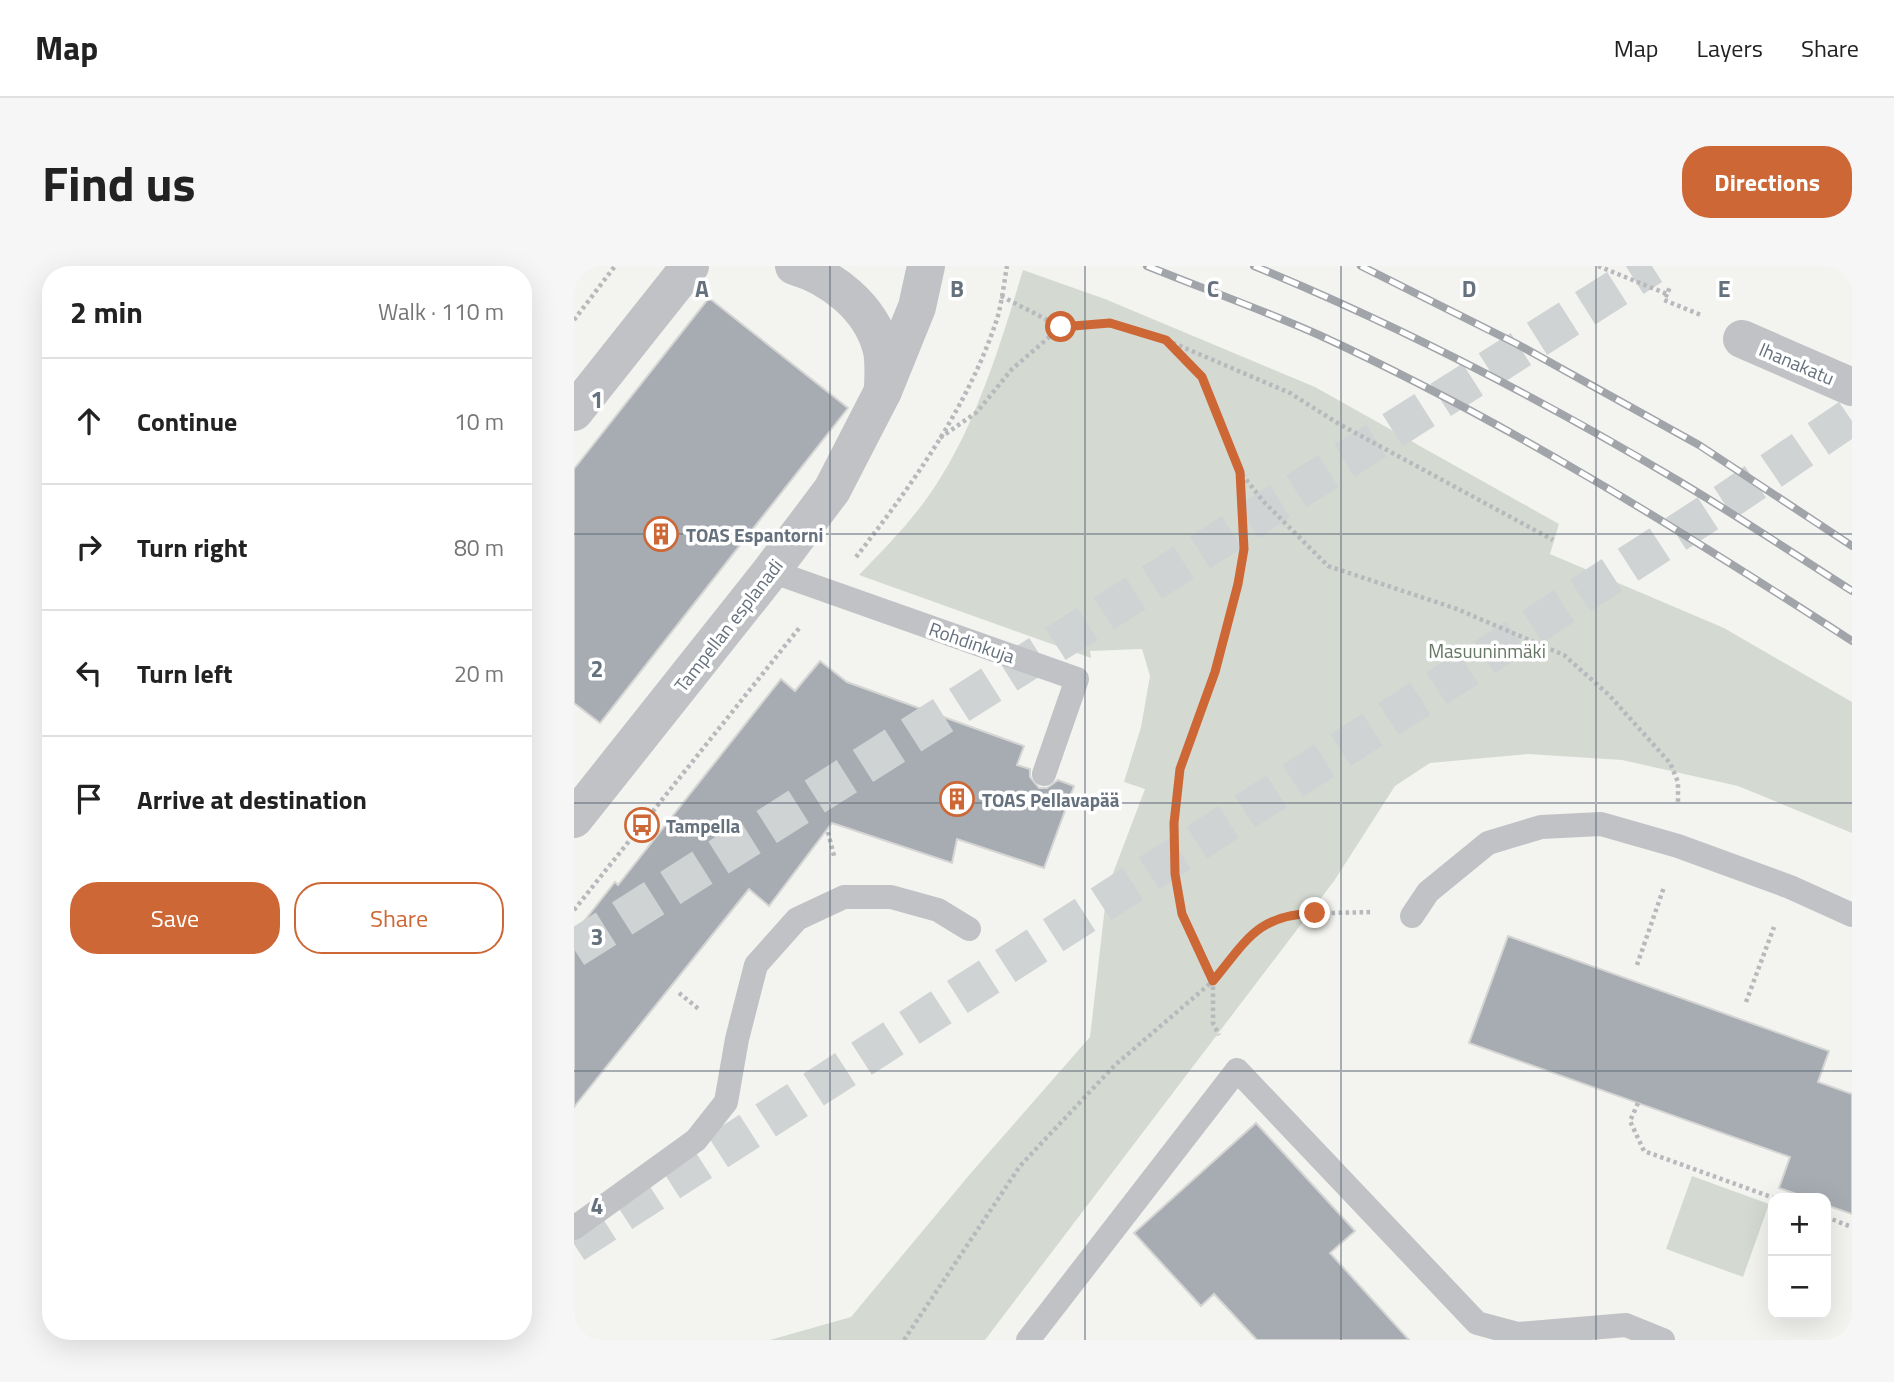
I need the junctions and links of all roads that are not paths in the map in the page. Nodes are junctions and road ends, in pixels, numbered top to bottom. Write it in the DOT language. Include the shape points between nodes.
graph roads {
  1 [pos="793,266"];
  2 [pos="926,266"];
  3 [pos="692,267"];
  4 [pos="1742,339"];
  5 [pos="1852,387"];
  6 [pos="883,391"];
  7 [pos="574,412"];
  8 [pos="771,571"];
  9 [pos="1044,774"];
  10 [pos="574,819"];
  11 [pos="1852,915"];
  12 [pos="1412,916"];
  13 [pos="969,929"];
  14 [pos="574,1228"];
  15 [pos="1028,1340"];
  16 [pos="1663,1340"];
  1 -- 6 [label="street" via="813,272 847,295 870,321 882,349"];
  2 -- 6 [label="street, Tampellan esplanadi" via="917,307"];
  3 -- 7 [label="street"];
  4 -- 5 [label="street, Ihanakatu"];
  6 -- 8 [label="street, Tampellan esplanadi" via="832,489"];
  8 -- 9 [label="lane, Rohdinkuja" via="1077,678"];
  8 -- 10 [label="street, Tampellan esplanadi"];
  11 -- 12 [label="lane" via="1678,846 1601,824 1541,827 1488,843 1428,892"];
  13 -- 14 [label="lane" via="938,910 891,897 844,897 797,919 756,965 726,1102 696,1140"];
  15 -- 16 [label="lane" via="1237,1070 1477,1323 1518,1334 1626,1325"];
}
